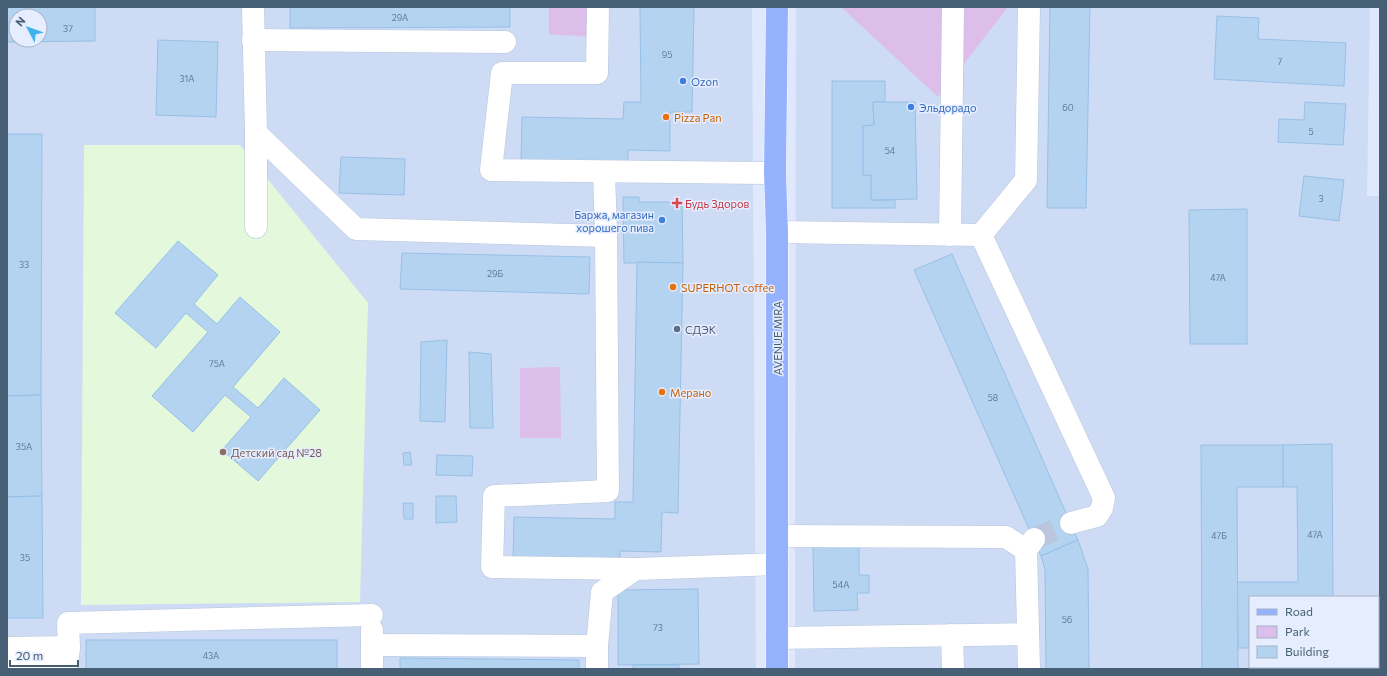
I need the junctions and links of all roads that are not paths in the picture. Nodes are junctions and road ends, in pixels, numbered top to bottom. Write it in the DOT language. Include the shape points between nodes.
graph roads {
  1 [pos="253,7"];
  2 [pos="598,7"];
  3 [pos="777,7"];
  4 [pos="953,7"];
  5 [pos="1029,7"];
  6 [pos="253,40"];
  7 [pos="505,42"];
  8 [pos="256,133"];
  9 [pos="604,172"];
  10 [pos="775,174"];
  11 [pos="256,227"];
  12 [pos="777,232"];
  13 [pos="950,235"];
  14 [pos="981,235"];
  15 [pos="606,236"];
  16 [pos="1071,523"];
  17 [pos="777,536"];
  18 [pos="777,564"];
  19 [pos="636,569"];
  20 [pos="1028,634"];
  21 [pos="952,635"];
  22 [pos="777,638"];
  23 [pos="372,645"];
  24 [pos="597,646"];
  25 [pos="7,648"];
  26 [pos="68,660"];
  27 [pos="7,666"];
  28 [pos="372,669"];
  29 [pos="597,669"];
  30 [pos="777,669"];
  31 [pos="953,669"];
  32 [pos="1029,669"];
  1 -- 6 [label="lane"];
  2 -- 9 [label="lane" via="597,73 502,73 492,170"];
  3 -- 10 [label="main road, AVENUE MIRA"];
  4 -- 13 [label="lane"];
  5 -- 14 [label="lane" via="1026,180"];
  6 -- 7 [label="lane"];
  6 -- 8 [label="lane"];
  8 -- 11 [label="lane"];
  8 -- 15 [label="lane" via="356,229"];
  9 -- 10 [label="lane"];
  9 -- 15 [label="lane"];
  10 -- 12 [label="main road, AVENUE MIRA"];
  12 -- 13 [label="lane"];
  12 -- 17 [label="main road, AVENUE MIRA"];
  13 -- 14 [label="lane"];
  14 -- 16 [label="lane" via="1104,498 1097,516"];
  15 -- 19 [label="lane" via="608,491 494,496 492,567"];
  17 -- 18 [label="main road, AVENUE MIRA"];
  17 -- 20 [label="lane" via="1006,537 1030,544"];
  18 -- 19 [label="lane"];
  18 -- 22 [label="main road, AVENUE MIRA"];
  19 -- 24 [label="lane" via="602,592"];
  20 -- 21 [label="lane"];
  20 -- 32 [label="lane"];
  21 -- 22 [label="lane"];
  21 -- 31 [label="lane"];
  22 -- 30 [label="main road, AVENUE MIRA"];
  23 -- 24 [label="lane"];
  23 -- 26 [label="lane" via="372,608 68,623"];
  23 -- 28 [label="lane"];
  24 -- 29 [label="lane"];
  25 -- 26 [label="lane"];
  26 -- 27 [label="lane"];
}
